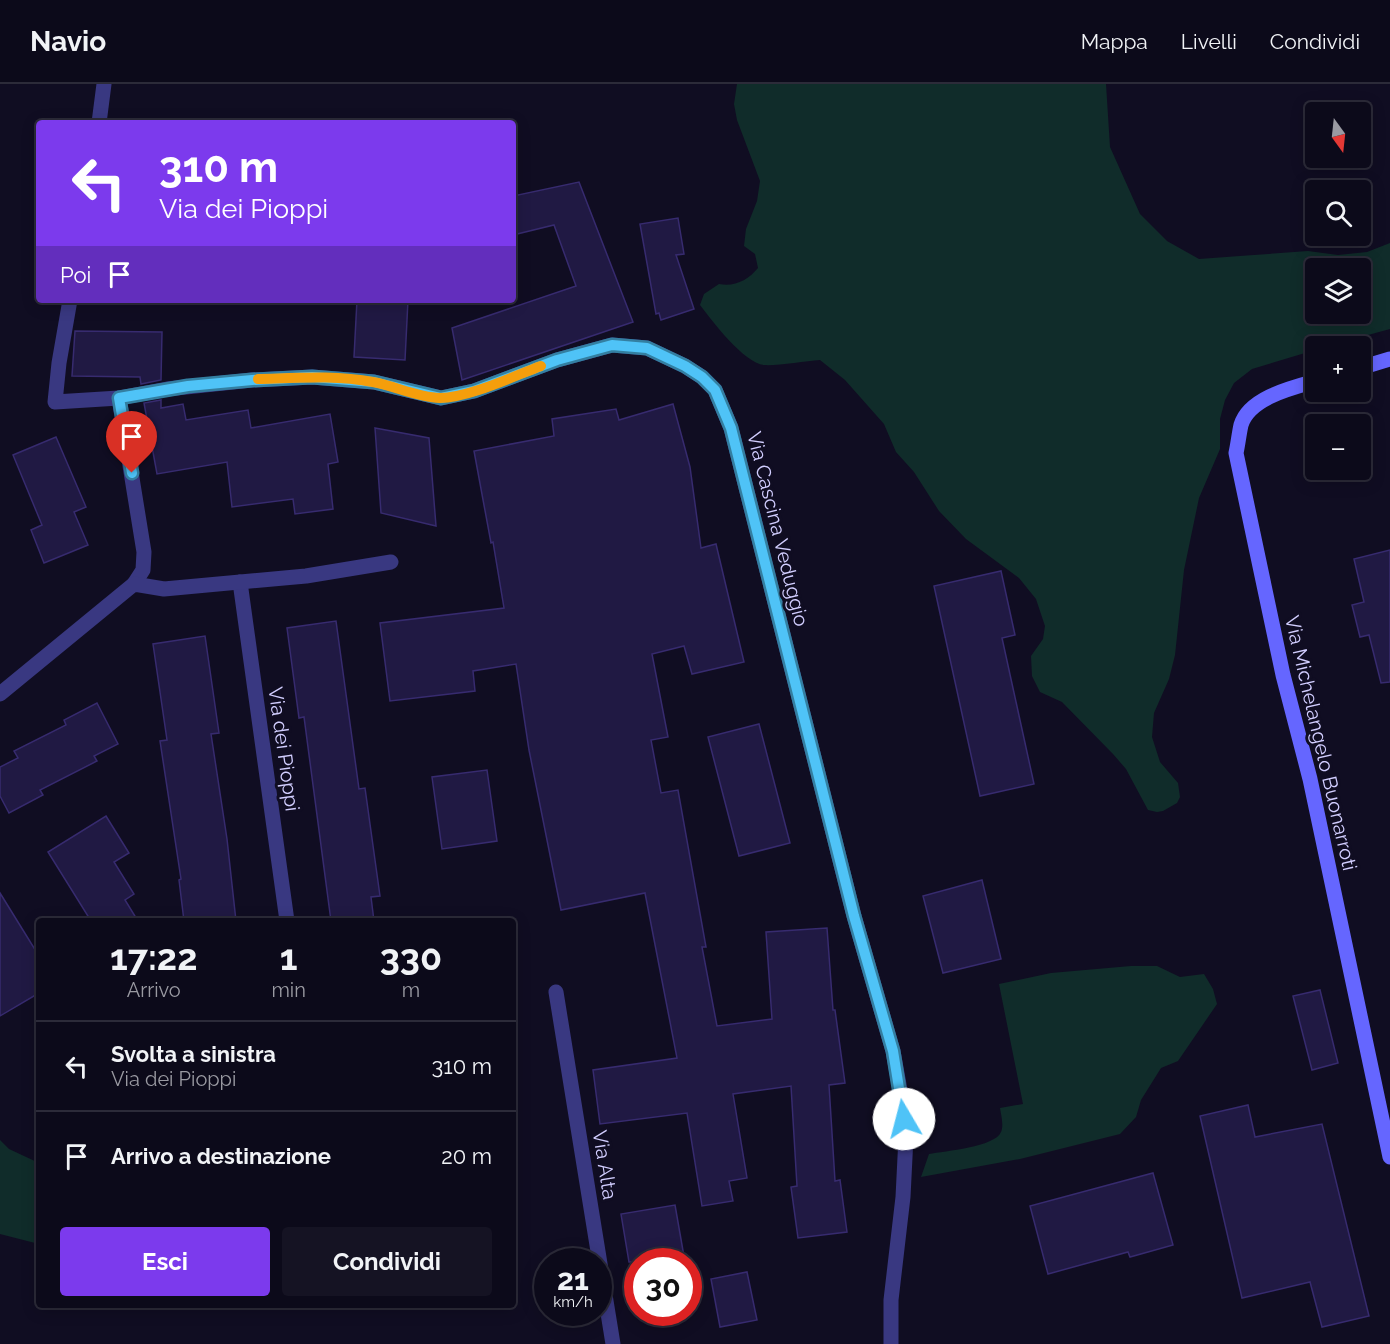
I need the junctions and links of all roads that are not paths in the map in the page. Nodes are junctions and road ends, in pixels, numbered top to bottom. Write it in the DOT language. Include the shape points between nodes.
graph roads {
  1 [pos="104,84"];
  2 [pos="99,120"];
  3 [pos="69,303"];
  4 [pos="1390,359"];
  5 [pos="1371,365"];
  6 [pos="1305,384"];
  7 [pos="119,398"];
  8 [pos="391,562"];
  9 [pos="240,582"];
  10 [pos="134,584"];
  11 [pos="0,694"];
  12 [pos="287,918"];
  13 [pos="556,992"];
  14 [pos="1390,1157"];
  15 [pos="613,1344"];
  16 [pos="891,1344"];
  1 -- 2 [label="street"];
  3 -- 7 [label="street, Via Cascina Veduggio" via="58,363 56,402"];
  4 -- 5 [label="street"];
  6 -- 14 [label="street, Via Michelangelo Buonarroti" via="1259,401 1242,423 1236,453"];
  7 -- 10 [label="street" via="144,552 143,570"];
  7 -- 16 [label="street, Via Cascina Veduggio" via="188,386 312,377 374,382 441,398 474,391 557,360 612,345 647,348 685,366 715,390 731,428 854,916 893,1051 906,1137 891,1300"];
  8 -- 9 [label="street"];
  9 -- 10 [label="street" via="164,589"];
  9 -- 12 [label="street, Via dei Pioppi"];
  10 -- 11 [label="street"];
  13 -- 15 [label="street, Via Alta"];
}
